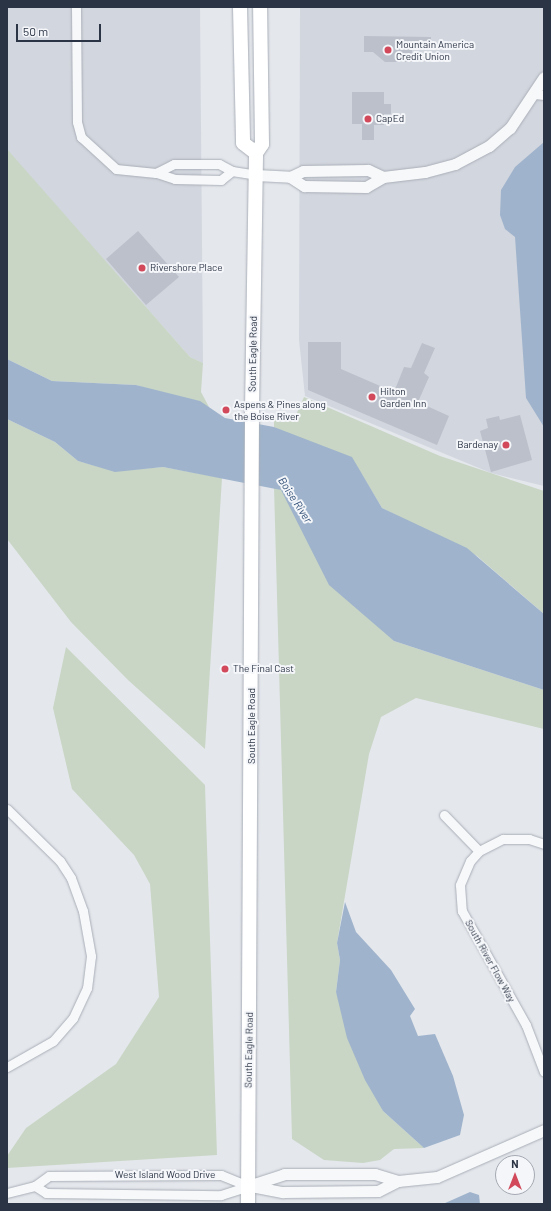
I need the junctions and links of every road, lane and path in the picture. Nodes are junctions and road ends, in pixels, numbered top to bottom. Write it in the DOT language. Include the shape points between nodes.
graph roads {
  1 [pos="76,7"];
  2 [pos="240,7"];
  3 [pos="260,7"];
  4 [pos="544,79"];
  5 [pos="539,95"];
  6 [pos="256,152"];
  7 [pos="232,172"];
  8 [pos="156,173"];
  9 [pos="256,174"];
  10 [pos="290,177"];
  11 [pos="383,177"];
  12 [pos="7,809"];
  13 [pos="444,814"];
  14 [pos="544,844"];
  15 [pos="479,851"];
  16 [pos="7,1067"];
  17 [pos="544,1072"];
  18 [pos="544,1130"];
  19 [pos="398,1181"];
  20 [pos="36,1186"];
  21 [pos="248,1186"];
  22 [pos="7,1193"];
  23 [pos="248,1204"];
  1 -- 8 [label="street" via="77,122 81,137 116,169"];
  2 -- 6 [label="highway" via="243,143"];
  3 -- 6 [label="highway, South Eagle Road" via="262,144"];
  4 -- 5 [label="street"];
  5 -- 11 [label="street" via="510,128 476,154 445,167"];
  6 -- 9 [label="highway, South Eagle Road"];
  7 -- 8 [label="street" via="221,180 175,179"];
  7 -- 8 [label="street" via="219,164 174,164"];
  7 -- 9 [label="street"];
  9 -- 10 [label="street"];
  9 -- 21 [label="highway, South Eagle Road" via="252,411"];
  10 -- 11 [label="street" via="303,171 368,170"];
  10 -- 11 [label="street" via="304,186 366,188"];
  12 -- 16 [label="street" via="60,861 72,878 83,912 91,956 87,988 73,1018 52,1041"];
  13 -- 15 [label="street"];
  14 -- 15 [label="street" via="529,839 509,838 490,844"];
  15 -- 17 [label="street, South River Flow Way" via="470,861 460,885 462,911 526,1025"];
  18 -- 19 [label="street" via="437,1177"];
  19 -- 21 [label="street" via="378,1191 284,1192"];
  19 -- 21 [label="street" via="375,1174 284,1174"];
  20 -- 21 [label="street, West Island Wood Drive" via="46,1193 221,1195"];
  20 -- 21 [label="street, West Island Wood Drive" via="49,1176 213,1175"];
  20 -- 22 [label="street, West Island Wood Drive"];
  21 -- 23 [label="highway, South Eagle Road"];
}
